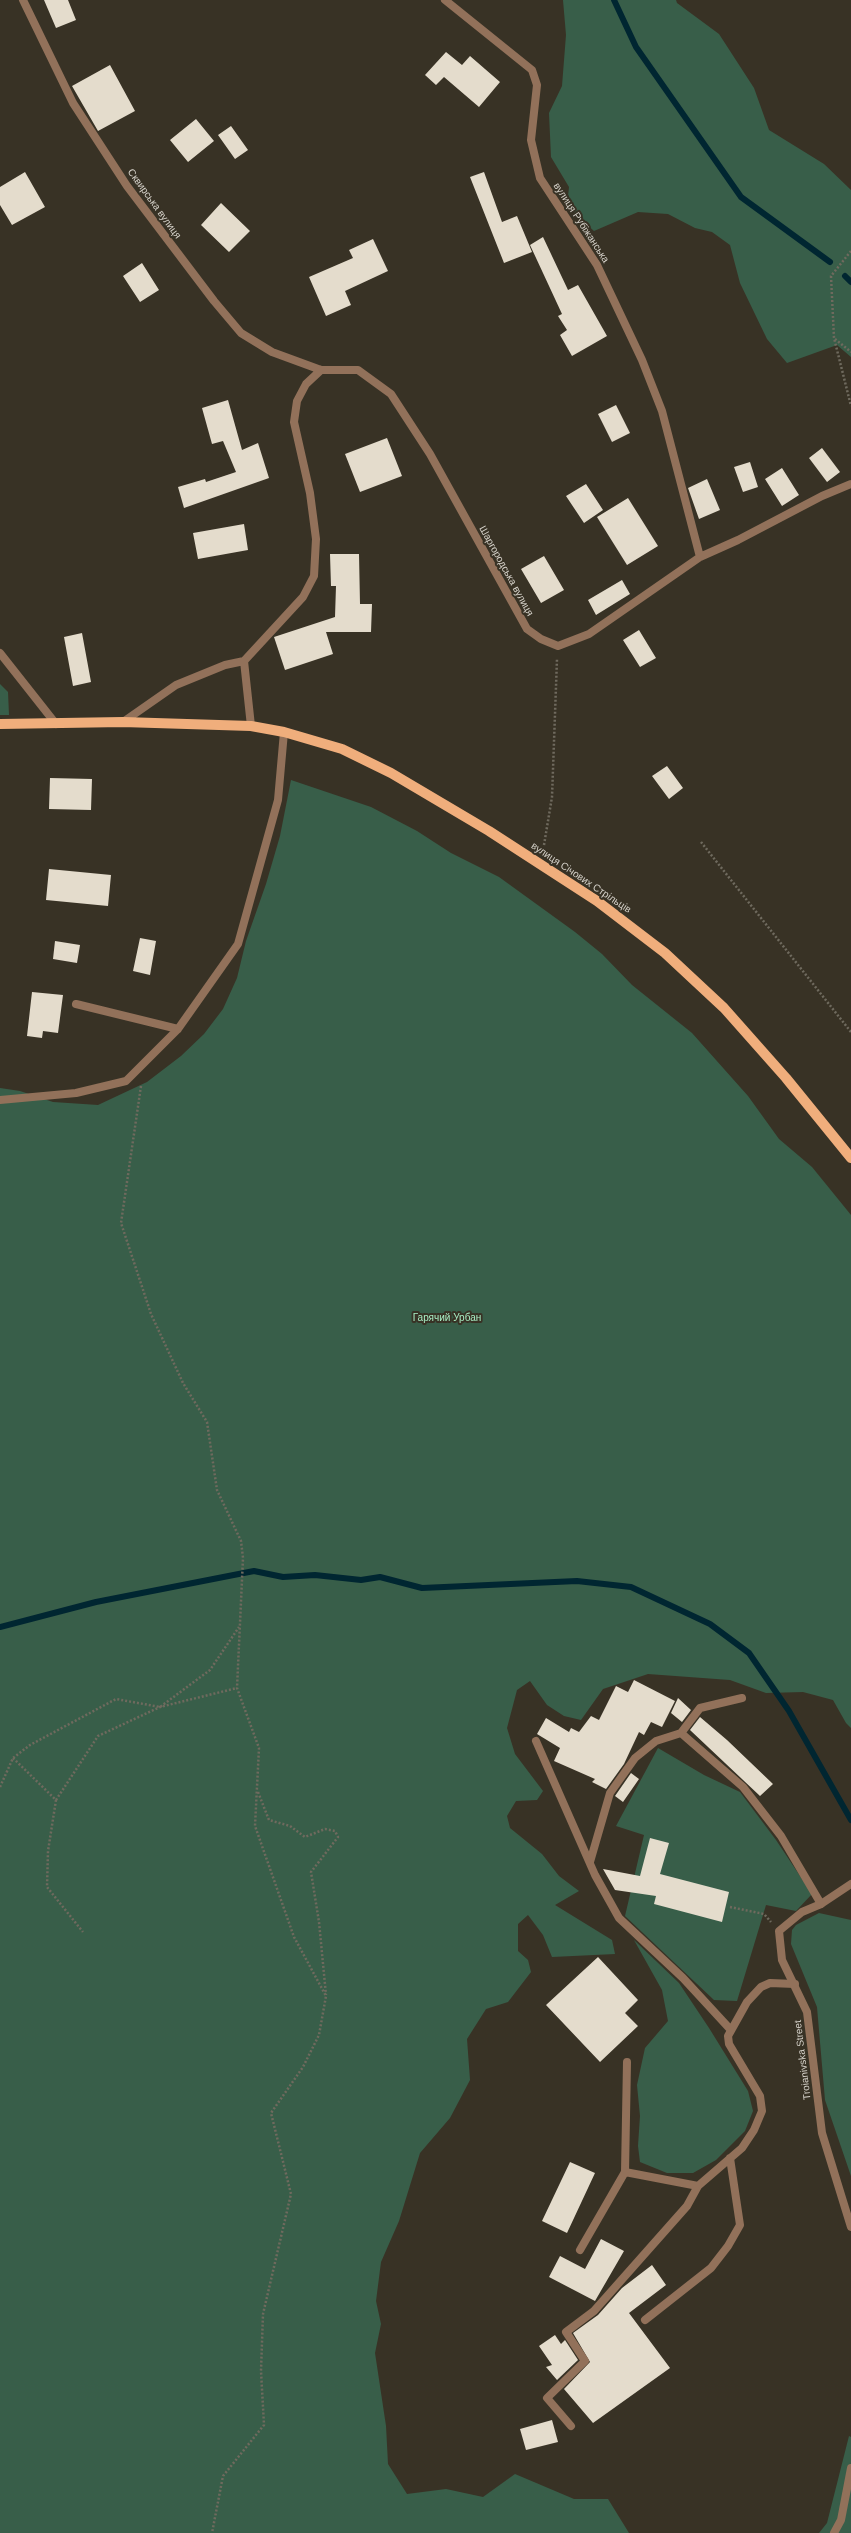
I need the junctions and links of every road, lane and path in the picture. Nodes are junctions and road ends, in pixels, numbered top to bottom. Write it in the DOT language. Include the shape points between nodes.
graph roads {
  1 [pos="23,0"];
  2 [pos="445,0"];
  3 [pos="851,251"];
  4 [pos="834,338"];
  5 [pos="851,352"];
  6 [pos="320,370"];
  7 [pos="851,406"];
  8 [pos="851,484"];
  9 [pos="700,557"];
  10 [pos="558,646"];
  11 [pos="0,653"];
  12 [pos="244,661"];
  13 [pos="123,722"];
  14 [pos="0,724"];
  15 [pos="56,724"];
  16 [pos="251,726"];
  17 [pos="284,732"];
  18 [pos="701,842"];
  19 [pos="544,845"];
  20 [pos="76,1004"];
  21 [pos="178,1029"];
  22 [pos="851,1032"];
  23 [pos="145,1062"];
  24 [pos="0,1100"];
  25 [pos="851,1158"];
  26 [pos="239,1626"];
  27 [pos="237,1688"];
  28 [pos="742,1698"];
  29 [pos="160,1707"];
  30 [pos="681,1733"];
  31 [pos="536,1741"];
  32 [pos="13,1758"];
  33 [pos="0,1787"];
  34 [pos="257,1790"];
  35 [pos="56,1800"];
  36 [pos="590,1862"];
  37 [pos="851,1884"];
  38 [pos="821,1904"];
  39 [pos="730,1908"];
  40 [pos="779,1931"];
  41 [pos="83,1932"];
  42 [pos="795,1984"];
  43 [pos="326,1996"];
  44 [pos="730,2029"];
  45 [pos="627,2062"];
  46 [pos="730,2158"];
  47 [pos="625,2172"];
  48 [pos="698,2186"];
  49 [pos="851,2227"];
  50 [pos="580,2250"];
  51 [pos="645,2320"];
  52 [pos="571,2426"];
  53 [pos="851,2468"];
  54 [pos="212,2533"];
  55 [pos="834,2533"];
  1 -- 6 [label="street, Сквирська вулиця" via="73,103 127,186 214,301 241,333 272,352"];
  2 -- 9 [label="street, вулиця Рубіжанська" via="532,70 537,85 532,140 540,178 597,265 642,360 662,411"];
  3 -- 4 [label="path" via="831,276"];
  4 -- 5 [label="path"];
  4 -- 7 [label="path"];
  6 -- 10 [label="street, Шаргородська вулиця" via="358,370 391,394 430,454 527,629 541,639"];
  6 -- 12 [label="street" via="306,384 297,401 294,422 310,493 316,539 314,576 303,597"];
  8 -- 9 [label="street"];
  9 -- 10 [label="street" via="589,634"];
  10 -- 19 [label="path" via="552,797"];
  11 -- 15 [label="street"];
  12 -- 13 [label="street" via="225,665 176,685"];
  12 -- 16 [label="street"];
  13 -- 15 [label="main road, вулиця Січових Стрільців"];
  13 -- 16 [label="main road, вулиця Січових Стрільців"];
  14 -- 15 [label="main road, вулиця Січових Стрільців"];
  16 -- 17 [label="main road, вулиця Січових Стрільців"];
  17 -- 21 [label="street" via="278,800 238,944"];
  17 -- 25 [label="main road, вулиця Січових Стрільців" via="342,749 391,773 489,831 597,901 665,953 724,1008 786,1078"];
  18 -- 22 [label="path"];
  20 -- 21 [label="street"];
  21 -- 23 [label="street"];
  23 -- 24 [label="street" via="126,1080 76,1093"];
  23 -- 26 [label="path" via="121,1223 151,1314 183,1383 207,1422 217,1490 241,1541"];
  26 -- 27 [label="path"];
  26 -- 29 [label="path" via="210,1670"];
  27 -- 29 [label="path"];
  27 -- 34 [label="path" via="259,1748"];
  28 -- 30 [label="street" via="700,1708"];
  29 -- 32 [label="path" via="116,1699 30,1745"];
  29 -- 35 [label="path" via="98,1736"];
  30 -- 36 [label="street" via="656,1740 635,1758 610,1793"];
  30 -- 38 [label="street" via="743,1787 782,1836"];
  31 -- 36 [label="street"];
  32 -- 33 [label="path"];
  32 -- 35 [label="path"];
  34 -- 43 [label="path" via="255,1826 294,1937"];
  34 -- 43 [label="path" via="269,1820 290,1826 305,1837 325,1829 334,1831 338,1838 311,1872"];
  35 -- 41 [label="path" via="48,1851 47,1887"];
  36 -- 44 [label="street" via="619,1918 683,1978"];
  37 -- 38 [label="street"];
  38 -- 40 [label="street" via="802,1912"];
  39 -- 40 [label="path" via="764,1914"];
  40 -- 42 [label="street, Troianivska Street" via="782,1960"];
  42 -- 44 [label="street" via="770,1983 761,1987 747,2002"];
  42 -- 49 [label="street, Troianivska Street" via="807,2012 822,2133"];
  43 -- 54 [label="path" via="319,2035 303,2067 271,2113 291,2194 263,2314 261,2370 264,2425 223,2476"];
  44 -- 46 [label="street" via="729,2044 760,2096 762,2111 742,2148"];
  45 -- 47 [label="street"];
  46 -- 48 [label="street"];
  46 -- 51 [label="street" via="740,2225 711,2268"];
  47 -- 48 [label="street"];
  47 -- 50 [label="street"];
  48 -- 52 [label="street" via="687,2206 594,2311 566,2332 585,2361 547,2398"];
  53 -- 55 [label="street" via="841,2520"];
}
